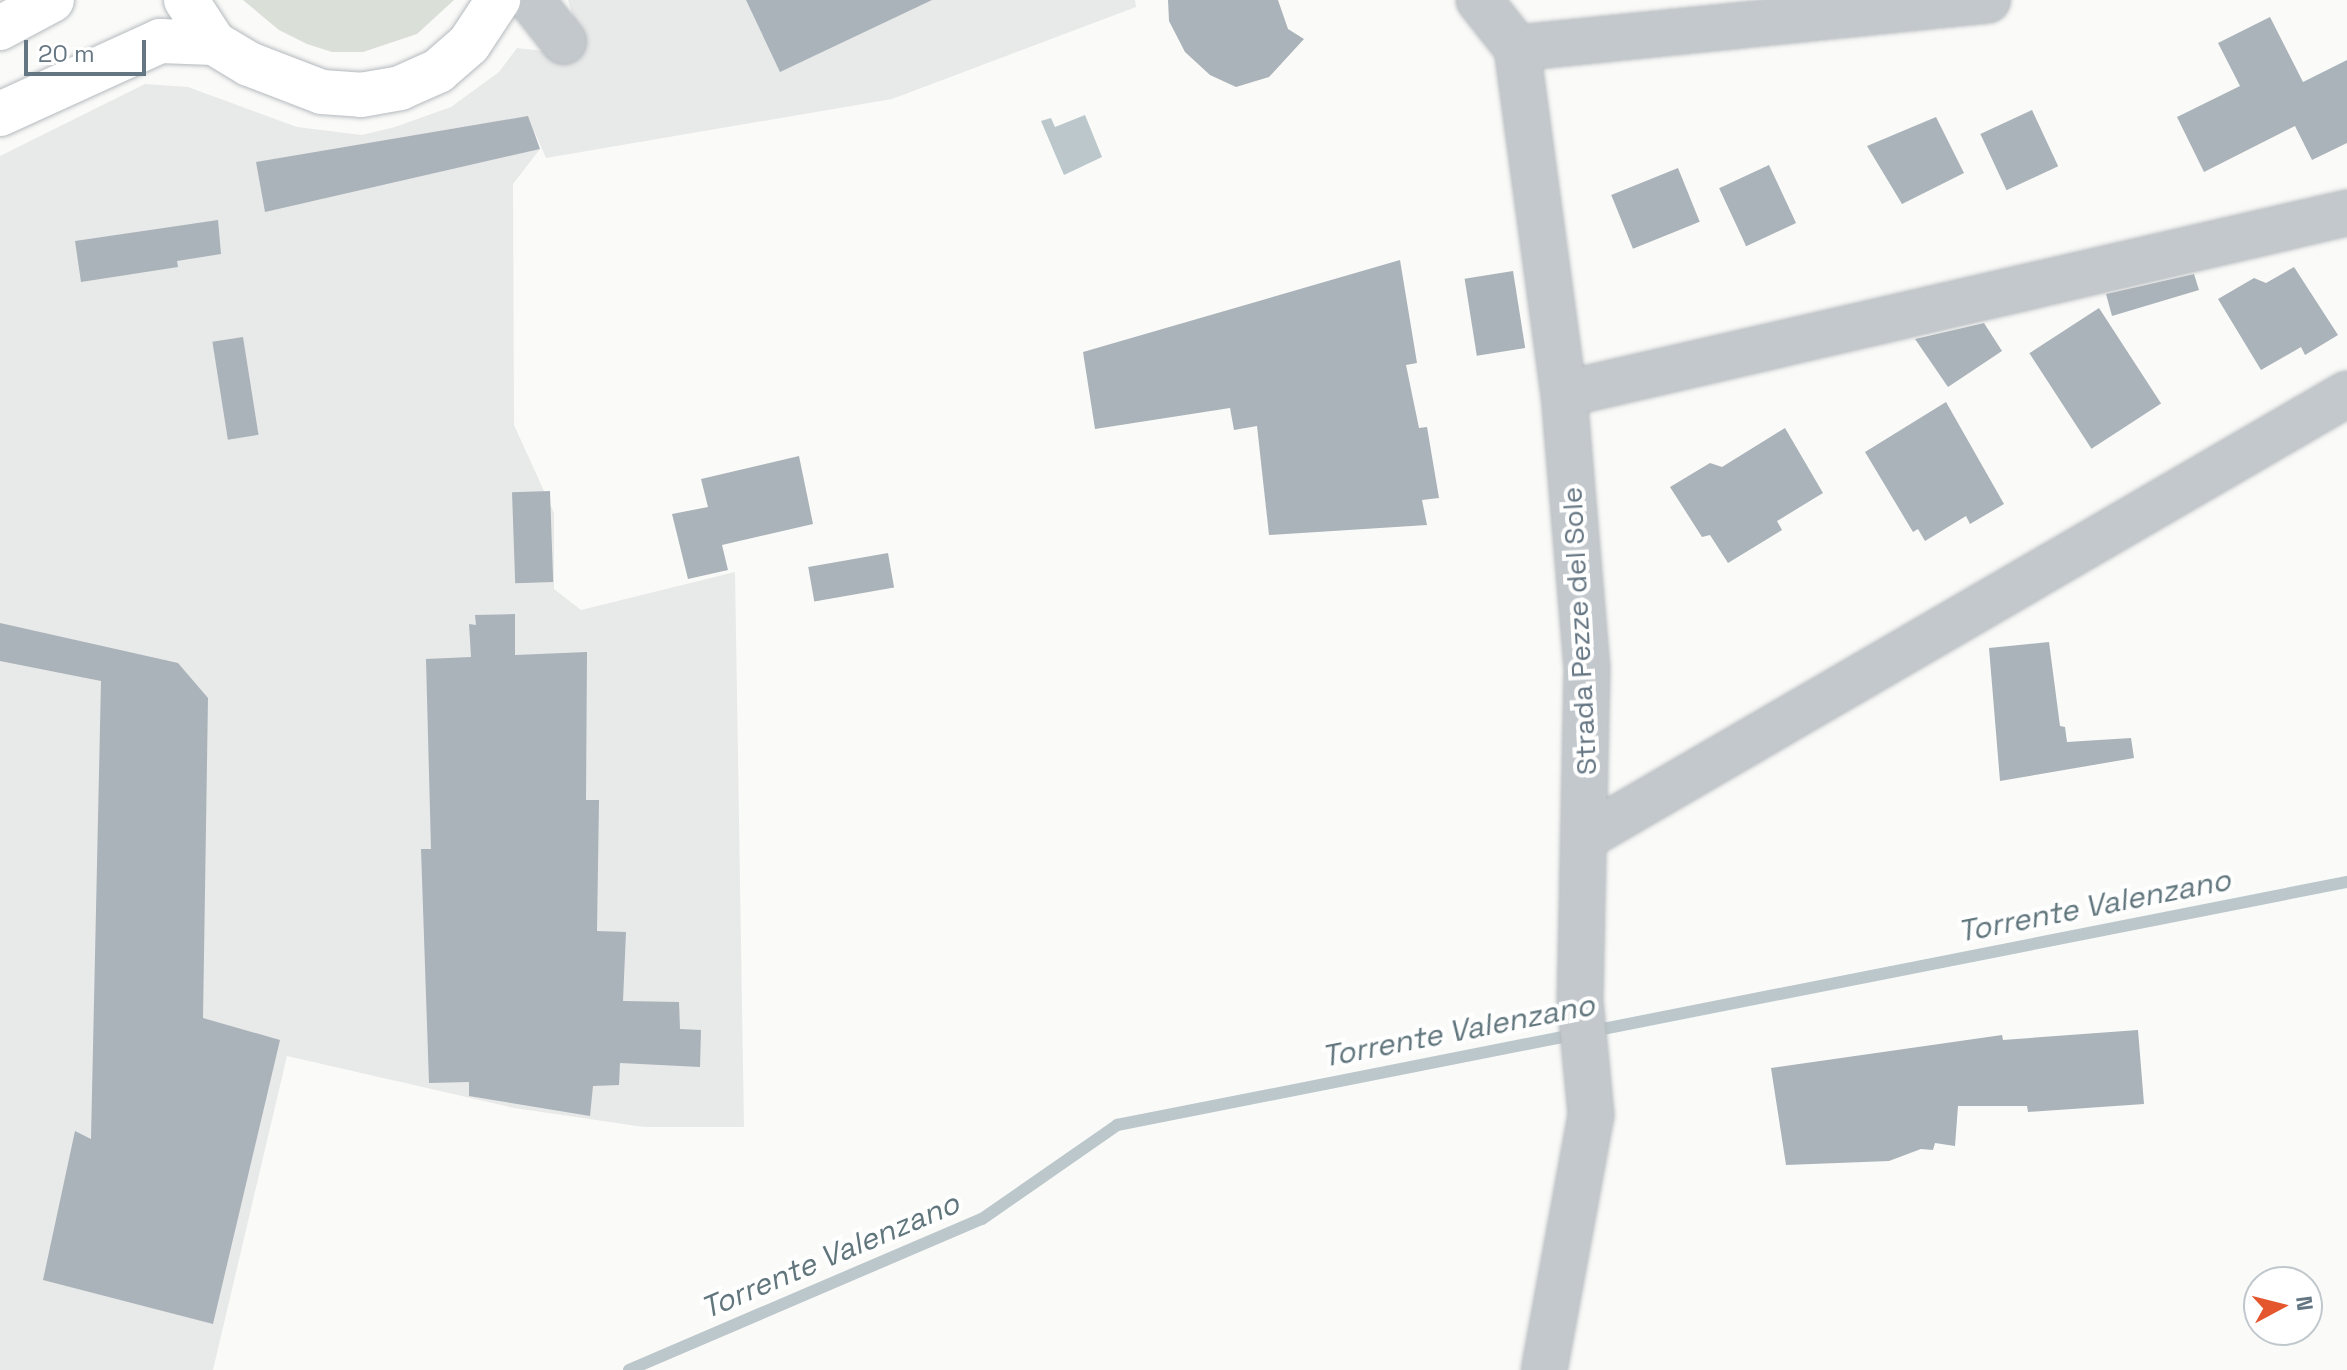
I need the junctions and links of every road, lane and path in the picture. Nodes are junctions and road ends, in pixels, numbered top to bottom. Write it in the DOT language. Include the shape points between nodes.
graph roads {
  1 [pos="52,0"];
  2 [pos="186,0"];
  3 [pos="498,0"];
  4 [pos="531,0"];
  5 [pos="1479,0"];
  6 [pos="1988,0"];
  7 [pos="0,28"];
  8 [pos="564,42"];
  9 [pos="214,43"];
  10 [pos="1517,48"];
  11 [pos="0,114"];
  12 [pos="2347,213"];
  13 [pos="1564,394"];
  14 [pos="2347,394"];
  15 [pos="1587,836"];
  16 [pos="1544,1370"];
  1 -- 7 [label="main road"];
  2 -- 9 [label="main road"];
  3 -- 9 [label="main road" via="469,44 438,71 400,88 361,95 322,92 286,80"];
  4 -- 8 [label="street"];
  5 -- 10 [label="street"];
  6 -- 10 [label="street"];
  9 -- 11 [label="main road" via="160,41"];
  10 -- 13 [label="street, Strada Pezze del Sole"];
  12 -- 13 [label="street"];
  13 -- 15 [label="street, Strada Pezze del Sole" via="1587,668"];
  14 -- 15 [label="street"];
  15 -- 16 [label="street, Strada Pezze del Sole" via="1581,1006 1591,1115"];
}
